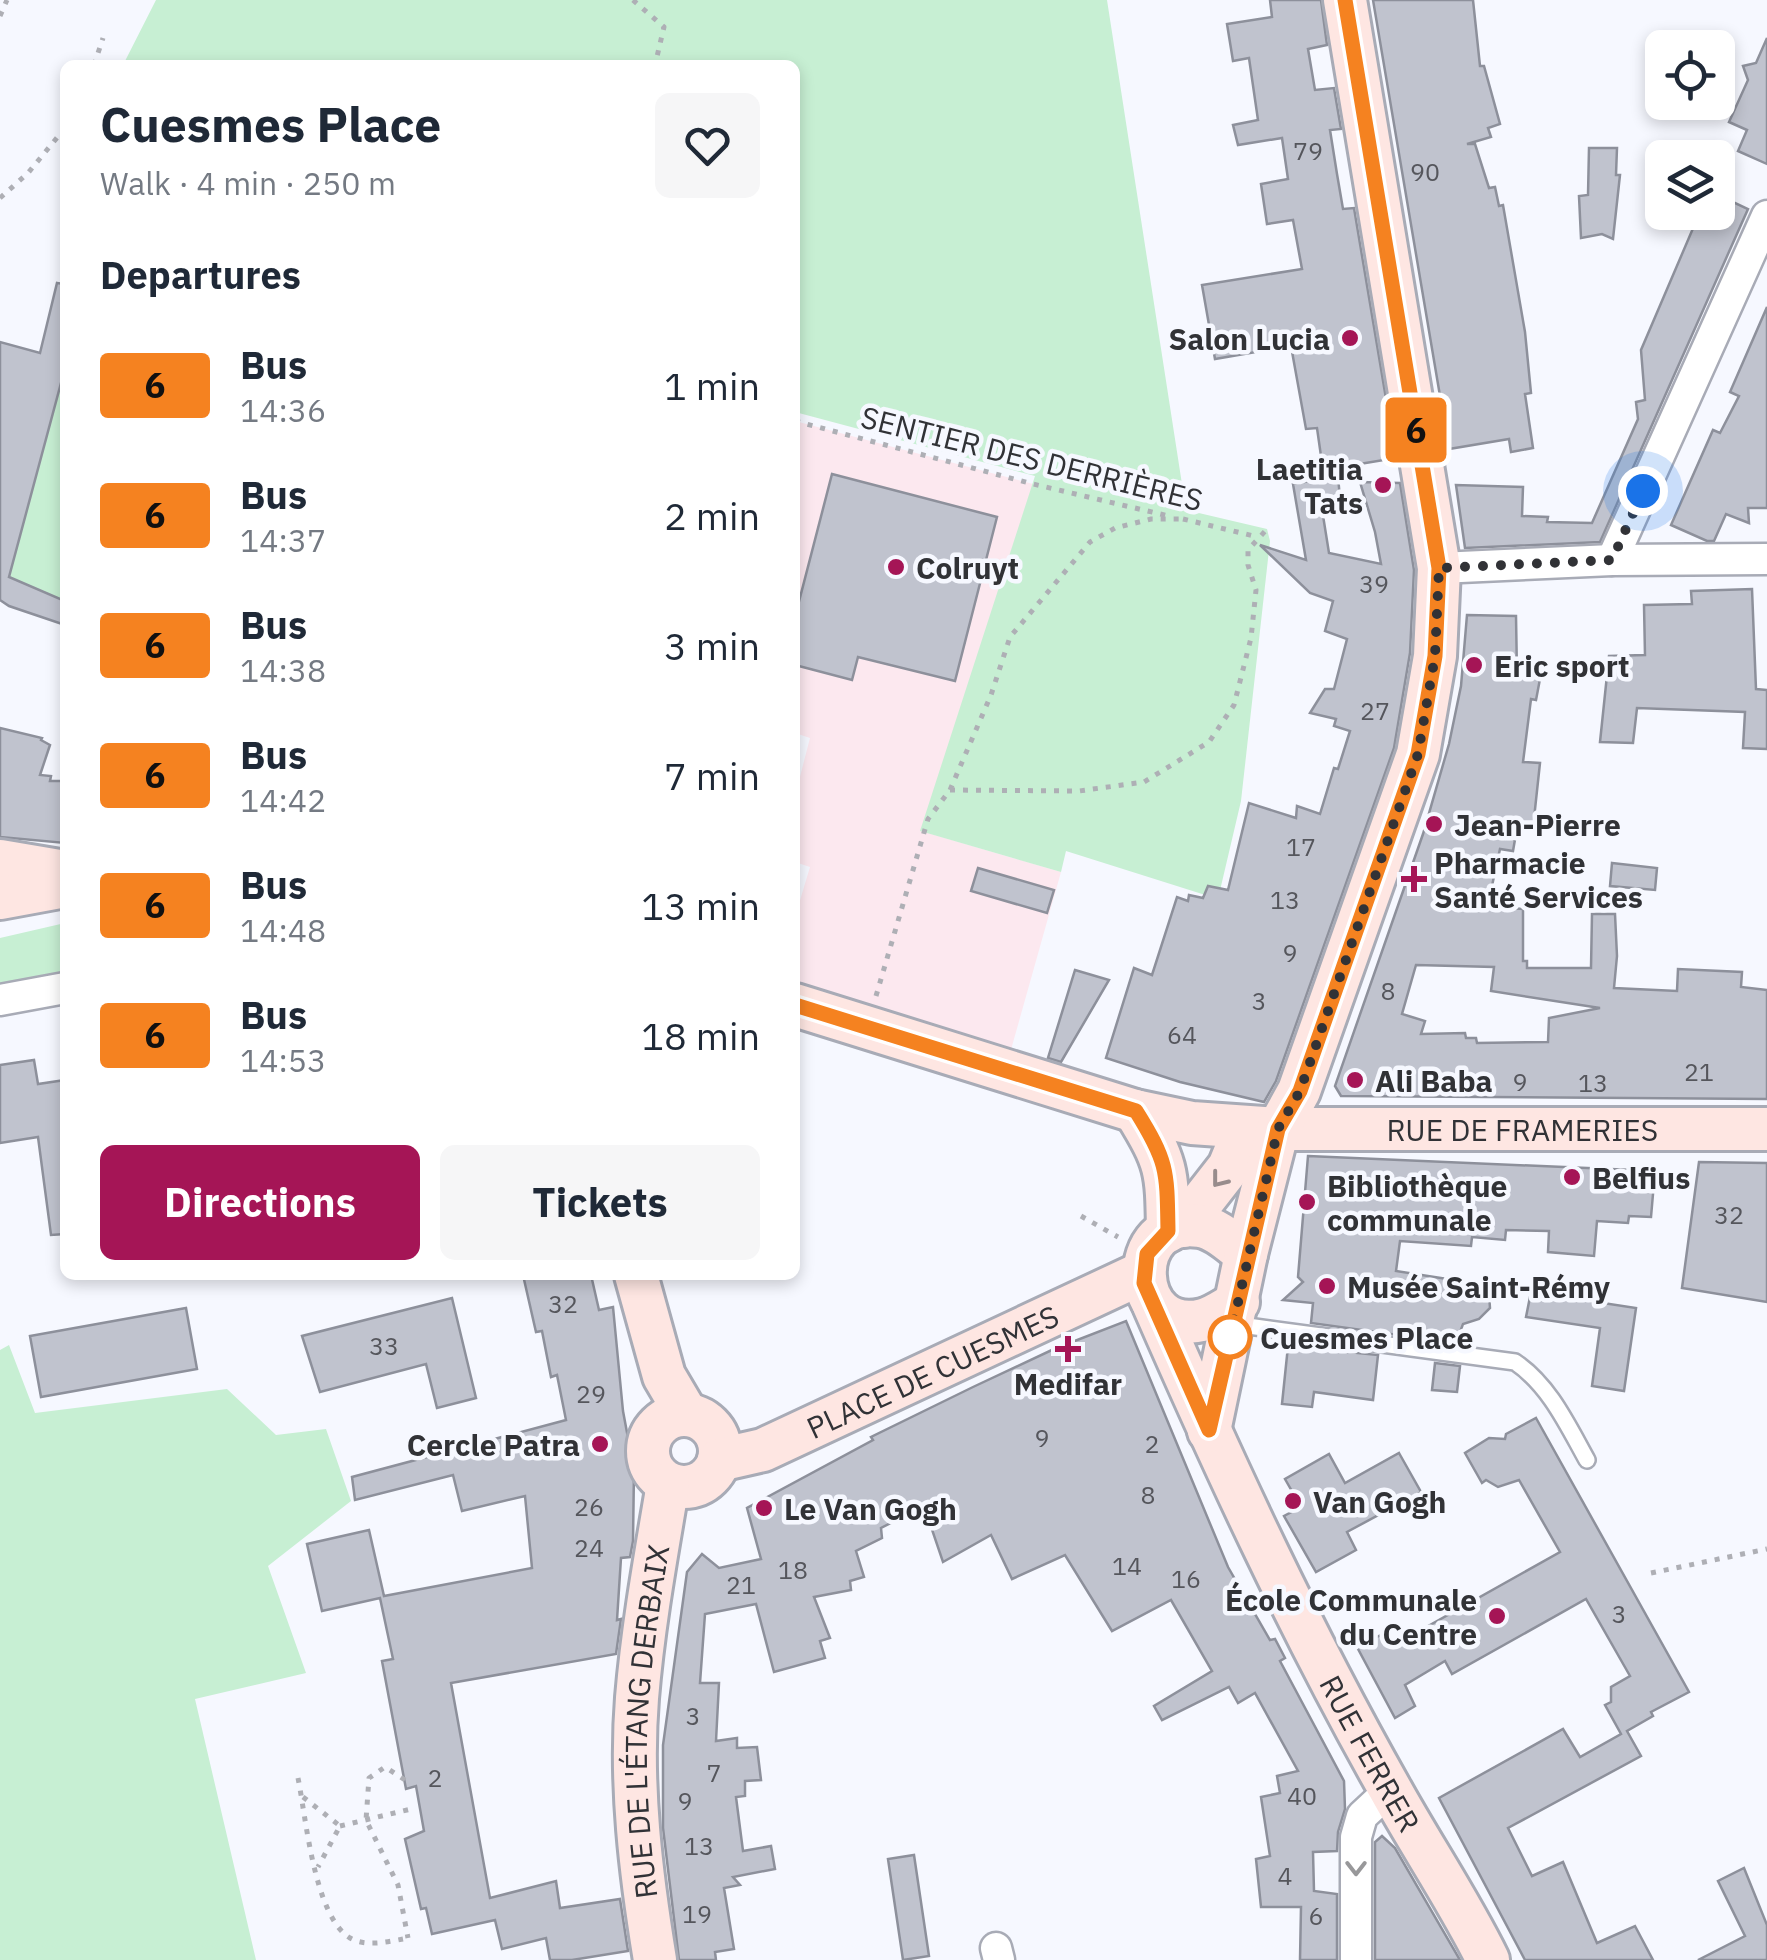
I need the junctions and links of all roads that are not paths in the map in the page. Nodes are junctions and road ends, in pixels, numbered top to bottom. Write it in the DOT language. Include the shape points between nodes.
graph roads {
  1 [pos="1346,0"];
  2 [pos="1767,216"];
  3 [pos="1612,560"];
  4 [pos="1767,560"];
  5 [pos="1439,568"];
  6 [pos="0,861"];
  7 [pos="60,871"];
  8 [pos="60,887"];
  9 [pos="0,898"];
  10 [pos="60,989"];
  11 [pos="0,1000"];
  12 [pos="800,1008"];
  13 [pos="1136,1111"];
  14 [pos="1767,1128"];
  15 [pos="1261,1129"];
  16 [pos="1246,1254"];
  17 [pos="1159,1257"];
  18 [pos="637,1280"];
  19 [pos="1235,1313"];
  20 [pos="673,1419"];
  21 [pos="1209,1430"];
  22 [pos="719,1460"];
  23 [pos="1587,1460"];
  24 [pos="668,1484"];
  25 [pos="1390,1790"];
  26 [pos="655,1960"];
  27 [pos="1356,1960"];
  28 [pos="1488,1960"];
  1 -- 5 [label="street"];
  2 -- 3 [label="street"];
  3 -- 4 [label="street"];
  3 -- 5 [label="street"];
  5 -- 15 [label="street" via="1435,656 1418,754 1300,1091"];
  6 -- 7 [label="street"];
  8 -- 9 [label="street"];
  10 -- 11 [label="street"];
  12 -- 13 [label="street"];
  13 -- 15 [label="street"];
  13 -- 17 [label="street" via="1167,1173"];
  14 -- 15 [label="street, RUE DE FRAMERIES"];
  15 -- 16 [label="street"];
  15 -- 17 [label="street, PLACE DE CUESMES, one-way"];
  16 -- 17 [label="street" via="1202,1226"];
  16 -- 19 [label="street"];
  17 -- 19 [label="street" via="1167,1316 1190,1322"];
  17 -- 21 [label="street, RUE FERRER"];
  17 -- 22 [label="street, PLACE DE CUESMES" via="763,1450"];
  18 -- 20 [label="street"];
  19 -- 21 [label="street"];
  19 -- 23 [label="lane" via="1515,1362 1546,1390"];
  20 -- 22 [label="street" via="710,1426"];
  20 -- 24 [label="street" via="652,1433 648,1459"];
  21 -- 25 [label="street, RUE FERRER" via="1277,1578"];
  22 -- 24 [label="street, PLACE DE CUESMES" via="698,1484"];
  24 -- 26 [label="street, RUE DE L'ÉTANG DERBAIX" via="637,1702 641,1853"];
  25 -- 27 [label="street, one-way" via="1362,1816 1356,1837"];
  25 -- 28 [label="street, RUE FERRER"];
}
